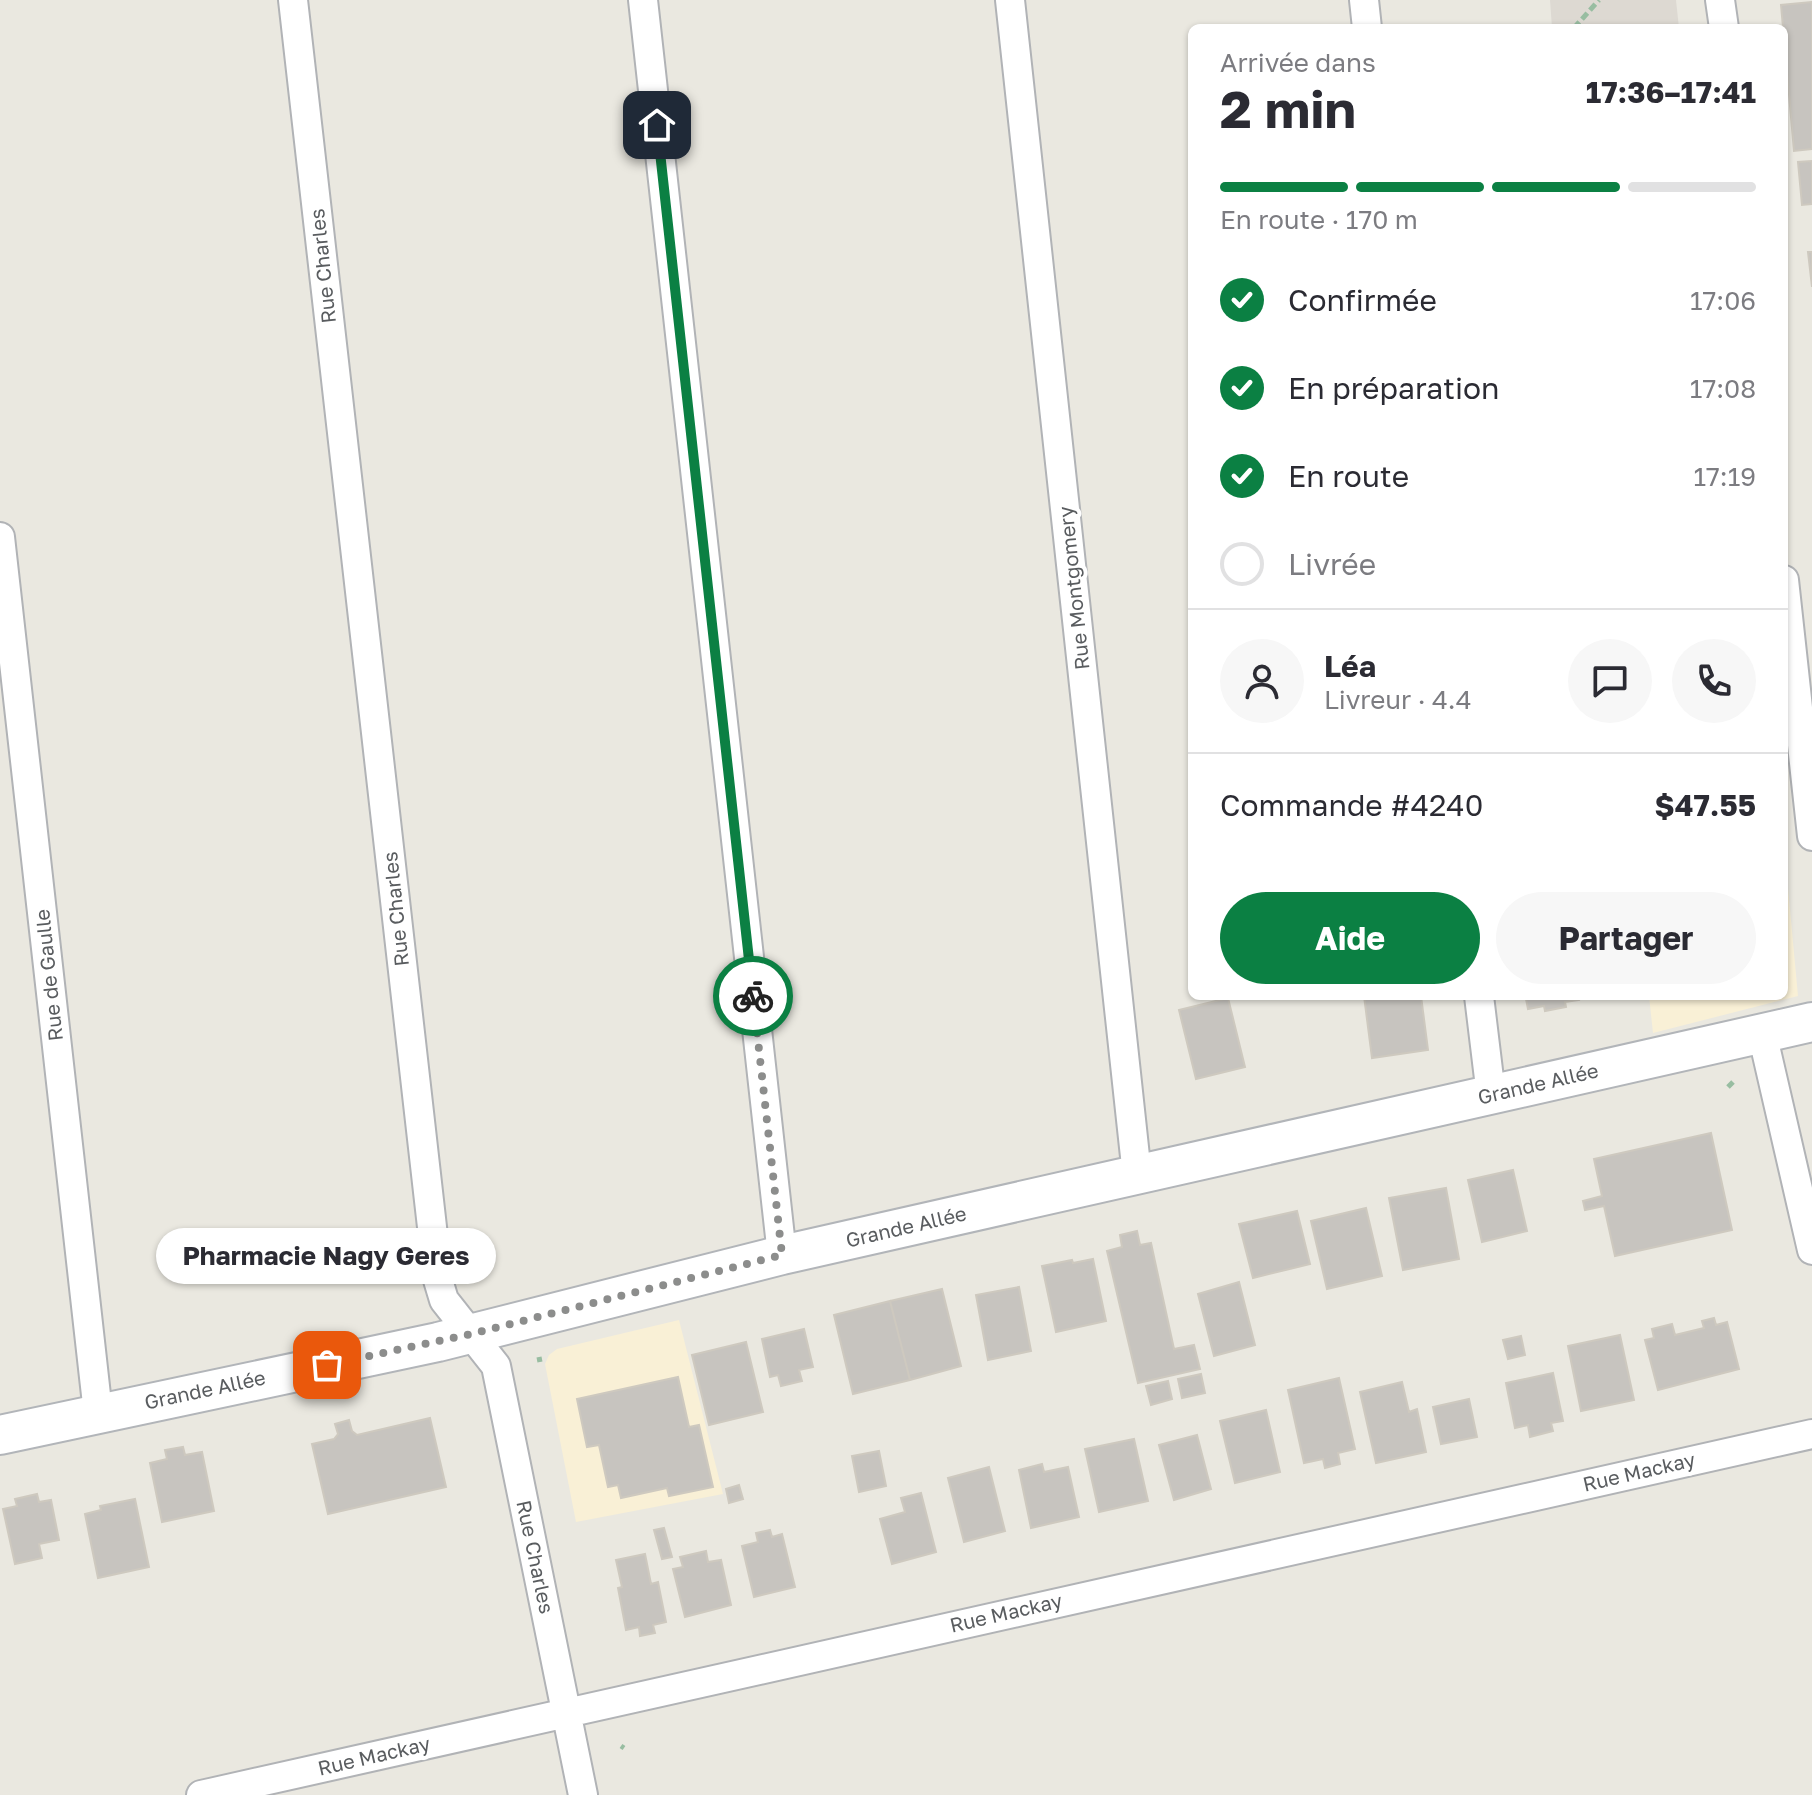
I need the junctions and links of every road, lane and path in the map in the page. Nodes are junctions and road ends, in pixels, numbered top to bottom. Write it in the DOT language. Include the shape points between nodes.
graph roads {
  1 [pos="293,0"];
  2 [pos="643,0"];
  3 [pos="1010,0"];
  4 [pos="1364,0"];
  5 [pos="1599,0"];
  6 [pos="1720,0"];
  7 [pos="1367,24"];
  8 [pos="1578,24"];
  9 [pos="1723,24"];
  10 [pos="0,537"];
  11 [pos="1788,617"];
  12 [pos="1812,836"];
  13 [pos="1479,1000"];
  14 [pos="1812,1022"];
  15 [pos="1762,1033"];
  16 [pos="1491,1095"];
  17 [pos="1137,1175"];
  18 [pos="1812,1250"];
  19 [pos="782,1255"];
  20 [pos="471,1334"];
  21 [pos="98,1413"];
  22 [pos="1812,1434"];
  23 [pos="0,1435"];
  24 [pos="566,1712"];
  25 [pos="201,1795"];
  26 [pos="583,1795"];
  1 -- 20 [label="street, Rue Charles" via="438,1280 444,1300"];
  2 -- 19 [label="street"];
  3 -- 17 [label="street, Rue Montgomery"];
  4 -- 7 [label="street"];
  5 -- 8 [label="path"];
  6 -- 9 [label="street"];
  10 -- 21 [label="street, Rue de Gaulle"];
  11 -- 12 [label="street"];
  13 -- 16 [label="street"];
  14 -- 15 [label="main road, Grande Allée"];
  15 -- 16 [label="main road, Grande Allée"];
  15 -- 18 [label="street"];
  16 -- 17 [label="main road, Grande Allée"];
  17 -- 19 [label="main road, Grande Allée"];
  19 -- 20 [label="main road, Grande Allée"];
  20 -- 21 [label="main road, Grande Allée"];
  20 -- 24 [label="street, Rue Charles" via="496,1366"];
  21 -- 23 [label="main road, Grande Allée"];
  22 -- 24 [label="street, Rue Mackay"];
  24 -- 25 [label="street, Rue Mackay"];
  24 -- 26 [label="street, Rue Charles"];
}
